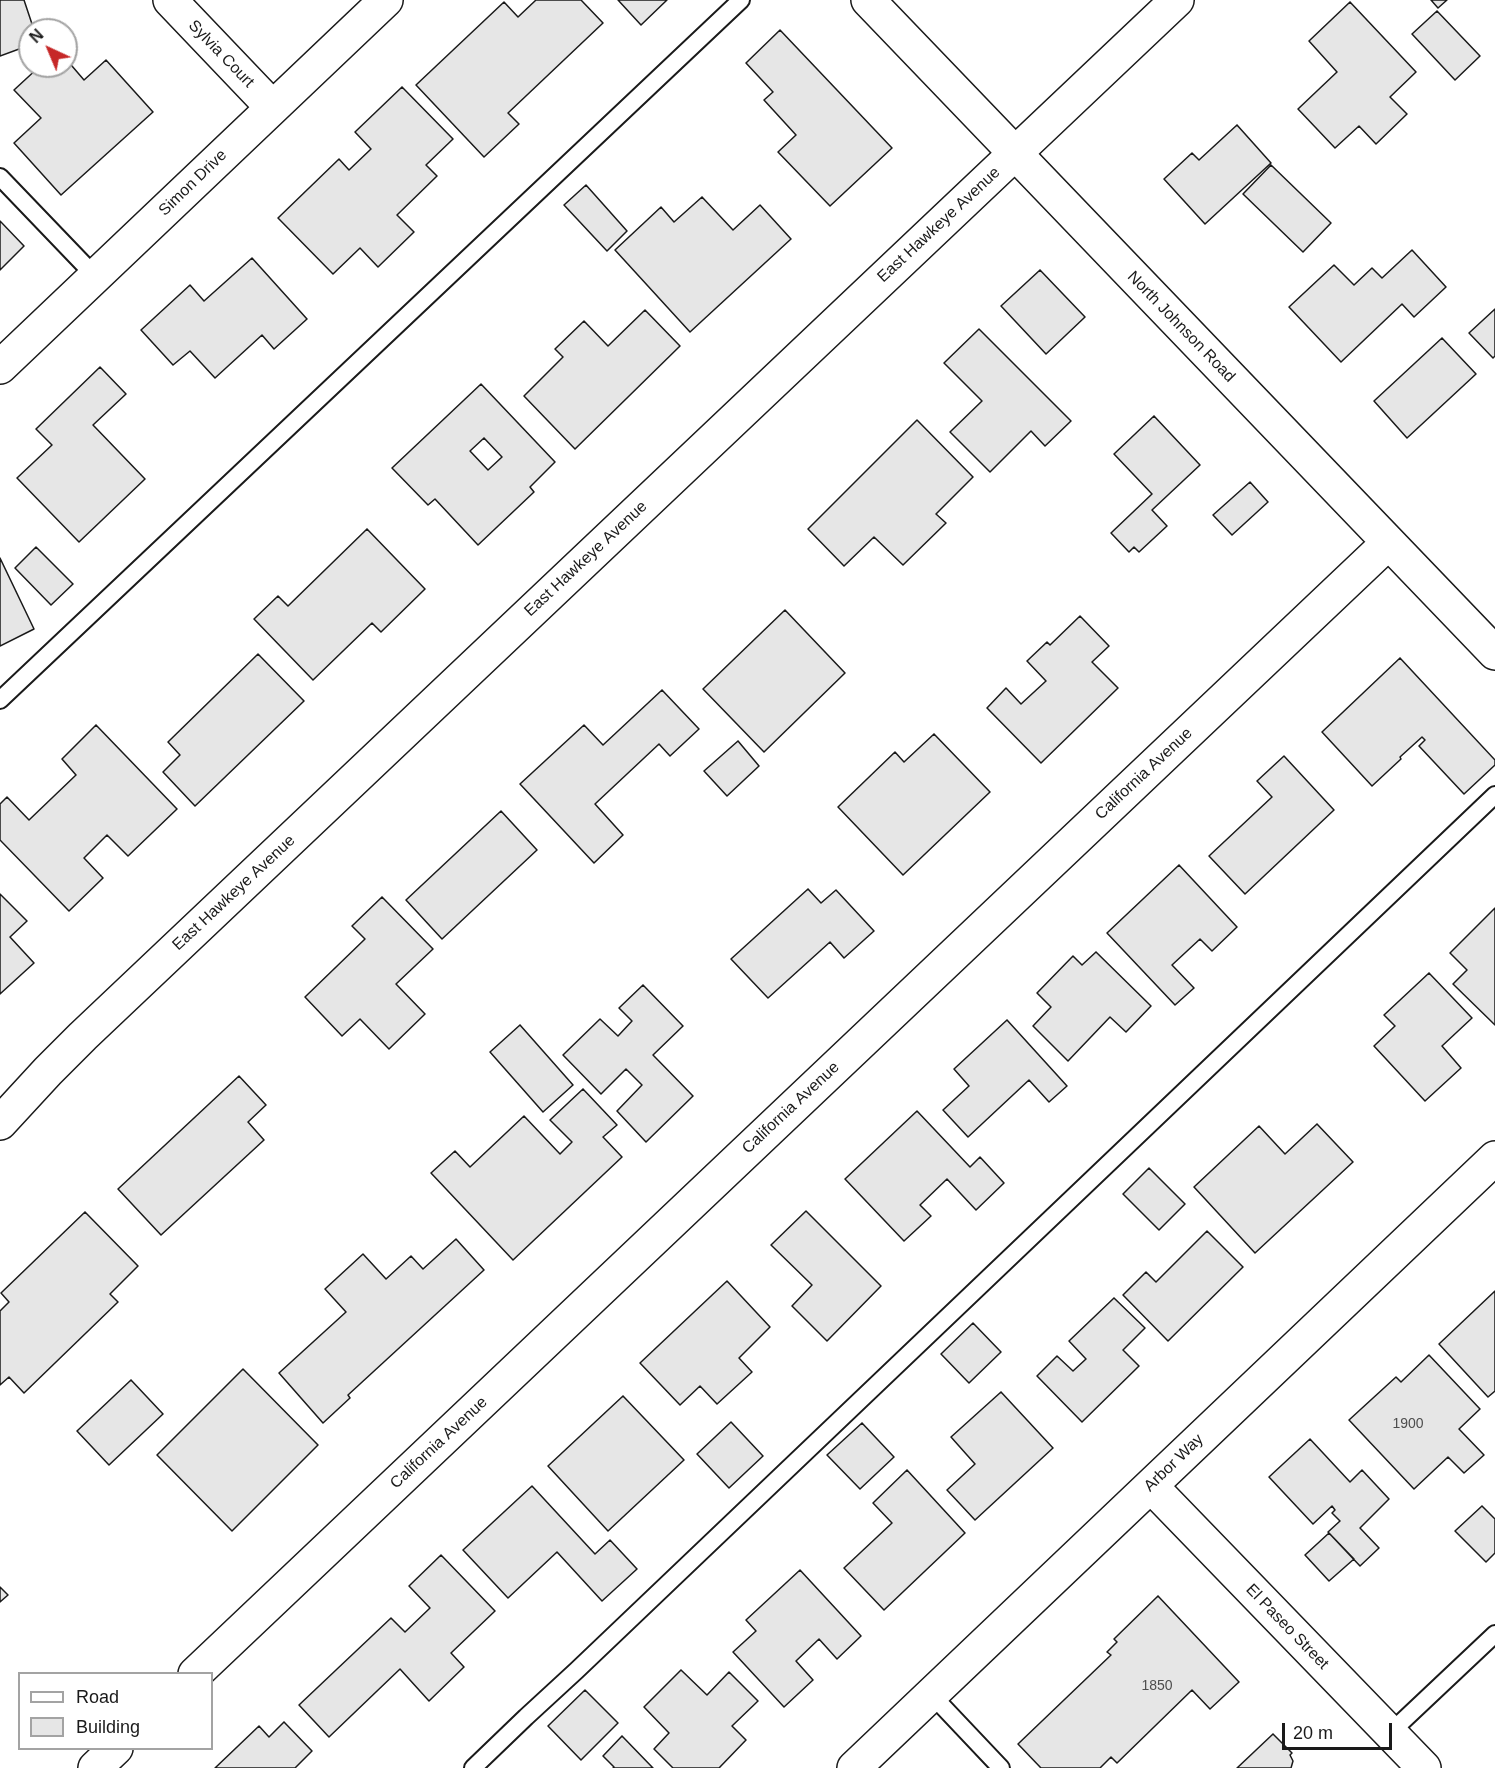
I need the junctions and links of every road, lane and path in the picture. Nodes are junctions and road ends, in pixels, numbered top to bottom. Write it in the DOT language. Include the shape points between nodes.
graph roads {
  1 [pos="170,0"];
  2 [pos="386,0"];
  3 [pos="741,0"];
  4 [pos="868,0"];
  5 [pos="1178,0"];
  6 [pos="273,107"];
  7 [pos="1015,153"];
  8 [pos="0,177"];
  9 [pos="95,276"];
  10 [pos="0,367"];
  11 [pos="1388,543"];
  12 [pos="1495,653"];
  13 [pos="0,700"];
  14 [pos="1495,795"];
  15 [pos="0,1123"];
  16 [pos="1495,1158"];
  17 [pos="1151,1486"];
  18 [pos="1495,1634"];
  19 [pos="197,1672"];
  20 [pos="932,1694"];
  21 [pos="1390,1733"];
  22 [pos="115,1750"];
  23 [pos="95,1768"];
  24 [pos="473,1768"];
  25 [pos="854,1768"];
  26 [pos="1001,1768"];
  27 [pos="1424,1768"];
  1 -- 6 [label="street, Sylvia Court"];
  2 -- 6 [label="street, Simon Drive"];
  3 -- 13 [label="lane"];
  4 -- 7 [label="street, North Johnson Road"];
  5 -- 7 [label="street, East Hawkeye Avenue"];
  6 -- 9 [label="street, Simon Drive"];
  7 -- 11 [label="street, North Johnson Road"];
  7 -- 15 [label="street, East Hawkeye Avenue" via="83,1036"];
  8 -- 9 [label="lane"];
  9 -- 10 [label="street, Simon Drive"];
  11 -- 12 [label="street, North Johnson Road"];
  11 -- 19 [label="street, California Avenue"];
  14 -- 24 [label="lane"];
  16 -- 17 [label="street, Arbor Way"];
  17 -- 20 [label="street, Arbor Way"];
  17 -- 21 [label="street, El Paseo Street"];
  18 -- 21 [label="lane"];
  20 -- 25 [label="street, Arbor Way"];
  20 -- 26 [label="lane"];
  21 -- 27 [label="street, El Paseo Street"];
  22 -- 23 [label="street"];
}
